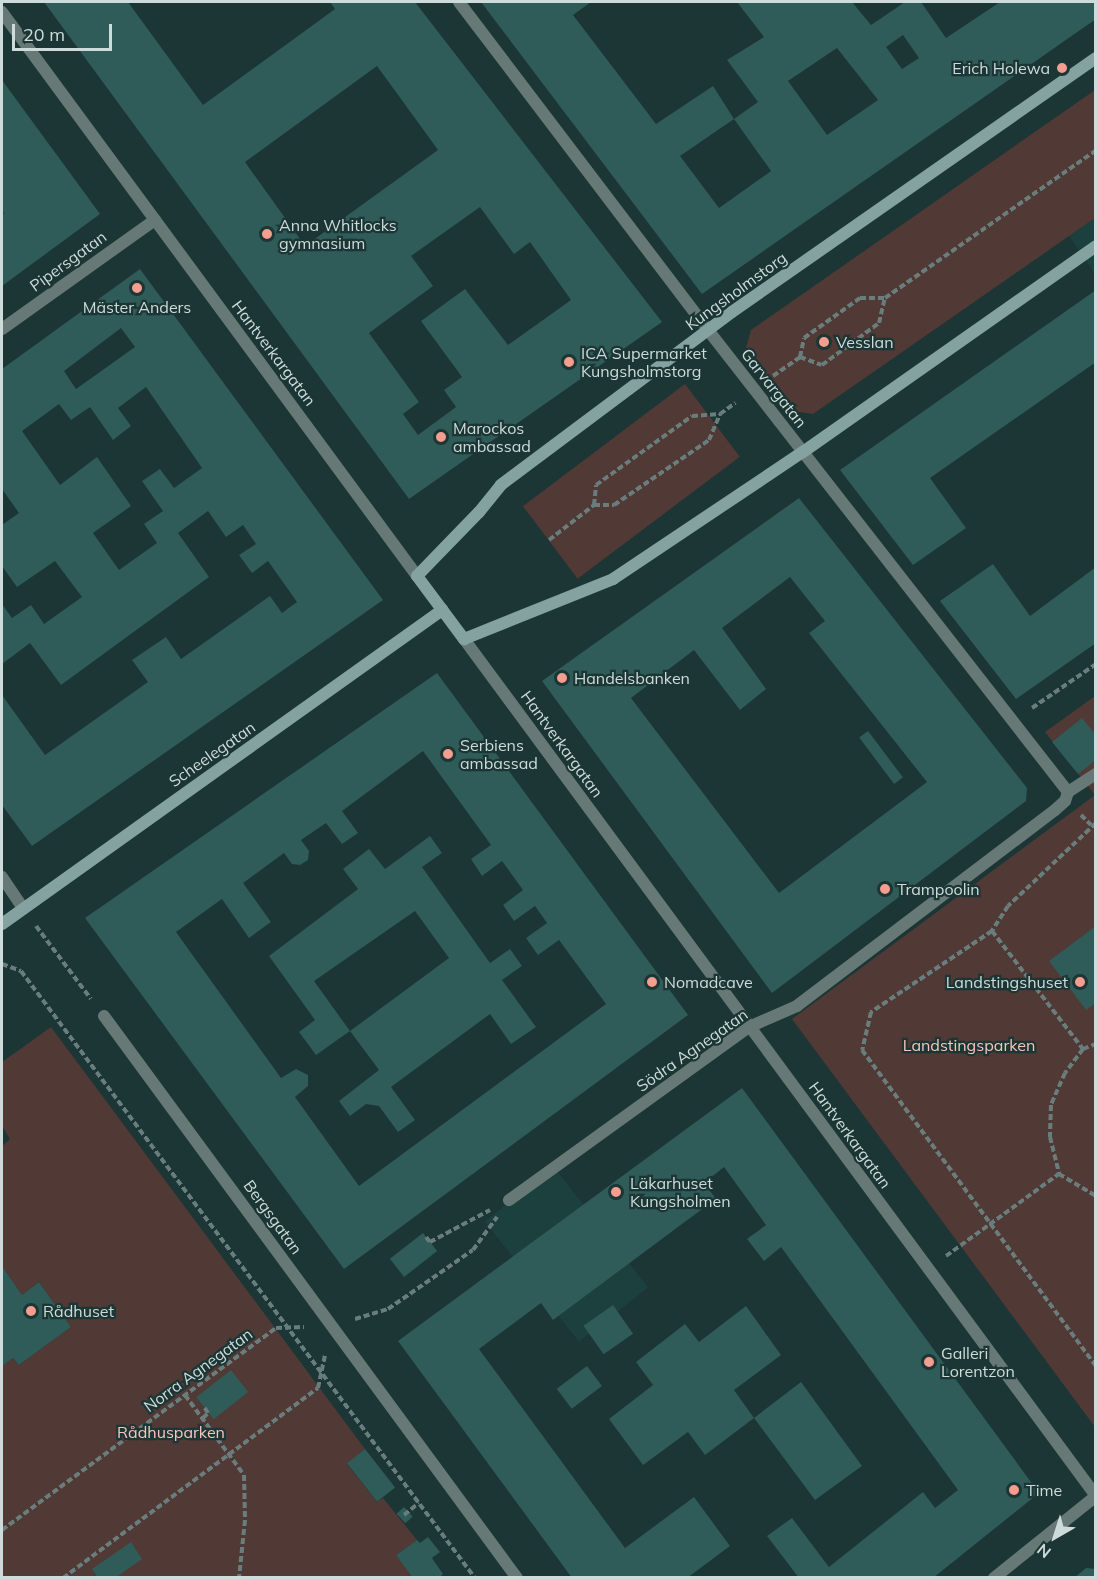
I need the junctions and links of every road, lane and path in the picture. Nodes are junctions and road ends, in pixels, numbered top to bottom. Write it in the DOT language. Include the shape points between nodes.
graph roads {
  1 [pos="459,2"];
  2 [pos="2,12"];
  3 [pos="1095,58"];
  4 [pos="1095,150"];
  5 [pos="154,220"];
  6 [pos="1095,246"];
  7 [pos="885,298"];
  8 [pos="2,329"];
  9 [pos="708,330"];
  10 [pos="800,357"];
  11 [pos="754,389"];
  12 [pos="720,414"];
  13 [pos="803,452"];
  14 [pos="594,505"];
  15 [pos="549,540"];
  16 [pos="417,576"];
  17 [pos="442,610"];
  18 [pos="464,639"];
  19 [pos="1095,664"];
  20 [pos="1014,721"];
  21 [pos="1095,774"];
  22 [pos="1068,792"];
  23 [pos="1095,823"];
  24 [pos="2,877"];
  25 [pos="23,908"];
  26 [pos="2,924"];
  27 [pos="993,931"];
  28 [pos="2,964"];
  29 [pos="104,1016"];
  30 [pos="749,1027"];
  31 [pos="1095,1044"];
  32 [pos="1083,1049"];
  33 [pos="1059,1174"];
  34 [pos="1095,1196"];
  35 [pos="509,1200"];
  36 [pos="991,1224"];
  37 [pos="426,1236"];
  38 [pos="928,1269"];
  39 [pos="333,1326"];
  40 [pos="286,1328"];
  41 [pos="1095,1366"];
  42 [pos="321,1375"];
  43 [pos="185,1395"];
  44 [pos="204,1407"];
  45 [pos="203,1418"];
  46 [pos="231,1454"];
  47 [pos="1095,1496"];
  48 [pos="419,1503"];
  49 [pos="404,1515"];
  50 [pos="2,1530"];
  51 [pos="63,1578"];
  52 [pos="239,1578"];
  53 [pos="475,1578"];
  54 [pos="517,1578"];
  55 [pos="994,1578"];
  1 -- 9 [label="street, Garvargatan"];
  2 -- 5 [label="street, Hantverkargatan"];
  3 -- 9 [label="street, Kungsholmstorg"];
  4 -- 7 [label="path"];
  5 -- 8 [label="street, Pipersgatan"];
  5 -- 16 [label="street, Hantverkargatan"];
  6 -- 13 [label="street"];
  7 -- 10 [label="path" via="860,298 804,338"];
  7 -- 10 [label="path" via="879,323 822,365"];
  9 -- 11 [label="street, Garvargatan"];
  9 -- 16 [label="street, Kungsholmstorg" via="501,485"];
  10 -- 11 [label="path"];
  11 -- 12 [label="path"];
  11 -- 13 [label="street, Garvargatan"];
  12 -- 14 [label="path" via="709,440 614,505"];
  12 -- 14 [label="path" via="692,416 596,485"];
  13 -- 18 [label="street" via="613,579"];
  13 -- 20 [label="street, Garvargatan"];
  14 -- 15 [label="path"];
  16 -- 17 [label="street, Hantverkargatan"];
  17 -- 18 [label="street, Hantverkargatan"];
  17 -- 25 [label="street, Scheelegatan"];
  18 -- 30 [label="street, Hantverkargatan"];
  19 -- 20 [label="path"];
  20 -- 22 [label="street, Garvargatan"];
  21 -- 22 [label="street, Södra Agnegatan"];
  22 -- 30 [label="street, Södra Agnegatan" via="1055,810 797,1006"];
  23 -- 27 [label="path" via="1008,906"];
  24 -- 25 [label="street"];
  25 -- 26 [label="street, Scheelegatan"];
  25 -- 29 [label="path"];
  27 -- 32 [label="path"];
  27 -- 36 [label="path" via="871,1012 862,1050"];
  28 -- 40 [label="path" via="21,971"];
  29 -- 39 [label="street, Bergsgatan"];
  30 -- 35 [label="street, Södra Agnegatan"];
  30 -- 38 [label="street, Hantverkargatan"];
  31 -- 32 [label="path"];
  32 -- 33 [label="path" via="1065,1073 1051,1105 1050,1137"];
  33 -- 34 [label="path"];
  33 -- 36 [label="path"];
  35 -- 37 [label="path" via="430,1242"];
  35 -- 39 [label="path" via="473,1250 388,1309"];
  36 -- 38 [label="path"];
  36 -- 41 [label="path"];
  38 -- 47 [label="street, Hantverkargatan"];
  39 -- 40 [label="path, Norra Agnegatan"];
  39 -- 42 [label="path"];
  39 -- 54 [label="street, Bergsgatan"];
  40 -- 42 [label="path"];
  40 -- 43 [label="path, Norra Agnegatan" via="276,1328"];
  42 -- 46 [label="path" via="318,1388"];
  42 -- 48 [label="path"];
  43 -- 45 [label="path"];
  43 -- 50 [label="path, Norra Agnegatan"];
  44 -- 45 [label="path" via="208,1413"];
  45 -- 46 [label="path"];
  46 -- 51 [label="path"];
  46 -- 52 [label="path" via="244,1475 245,1520"];
  47 -- 55 [label="street"];
  48 -- 49 [label="path"];
  48 -- 53 [label="path"];
}
